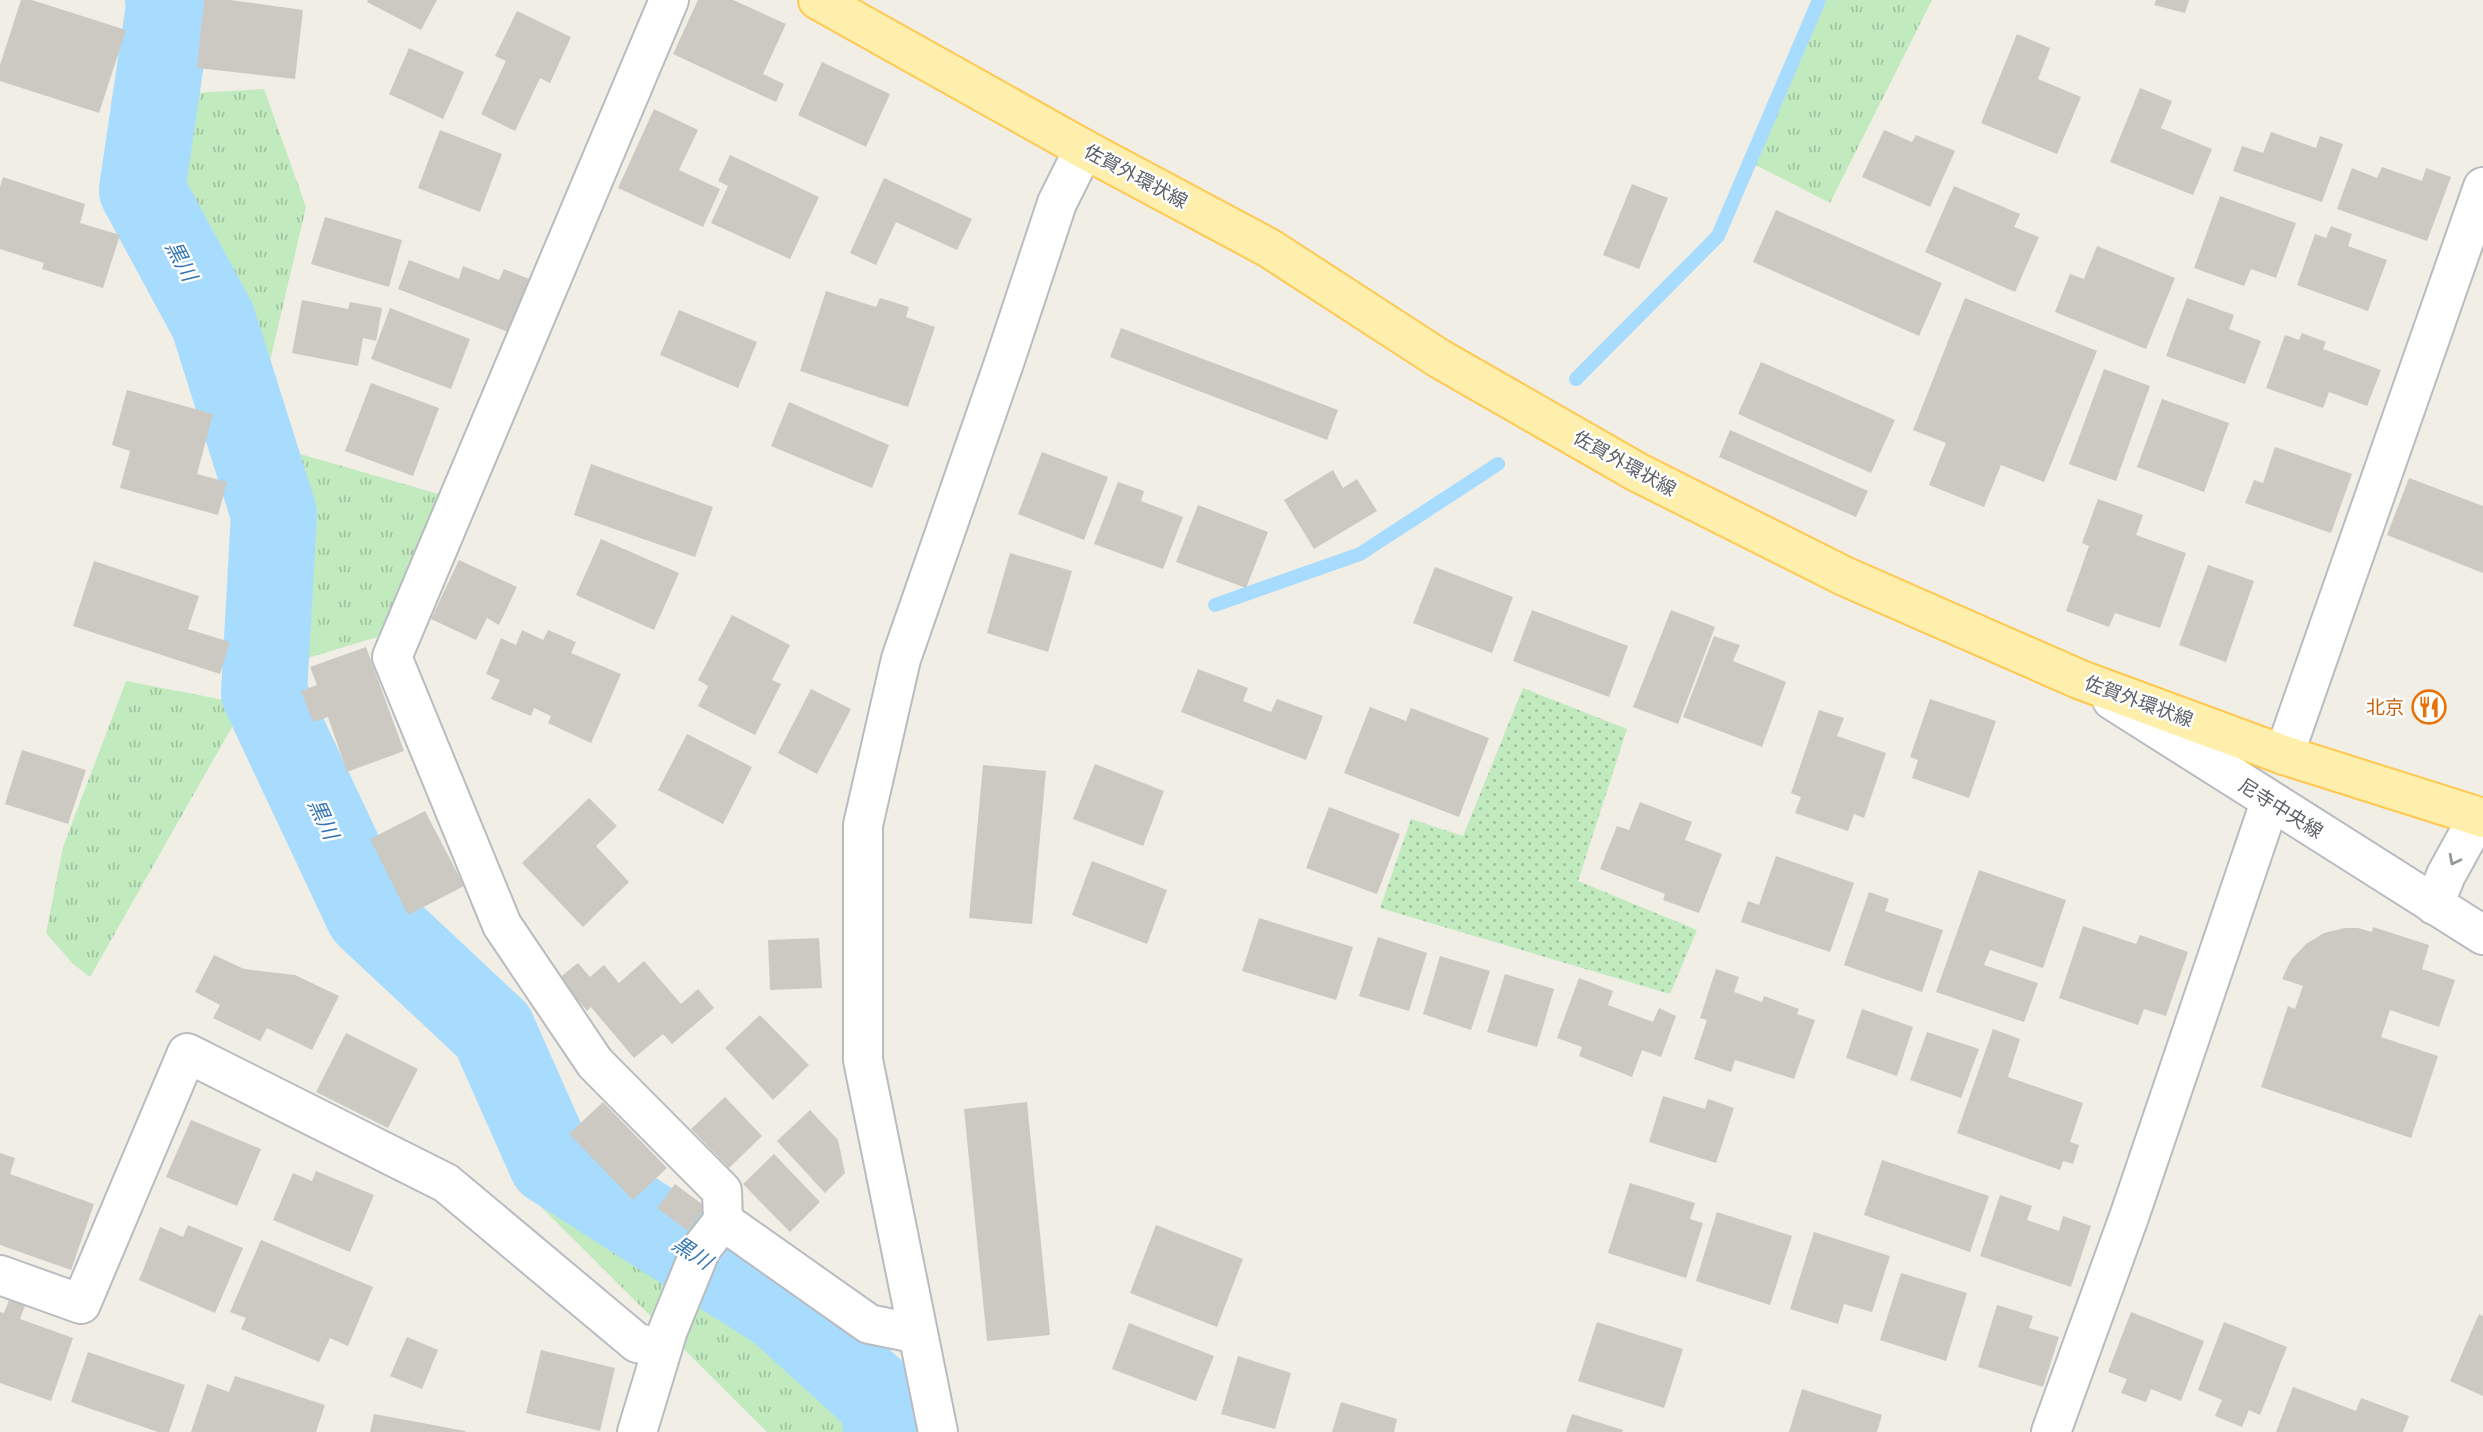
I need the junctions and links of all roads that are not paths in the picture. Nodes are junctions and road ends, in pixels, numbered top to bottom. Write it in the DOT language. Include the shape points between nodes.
graph roads {
  1 [pos="669,0"];
  2 [pos="818,0"];
  3 [pos="1084,149"];
  4 [pos="2483,187"];
  5 [pos="2081,680"];
  6 [pos="2284,755"];
  7 [pos="2270,802"];
  8 [pos="2481,817"];
  9 [pos="2434,905"];
  10 [pos="2483,935"];
  11 [pos="723,1222"];
  12 [pos="0,1275"];
  13 [pos="918,1334"];
  14 [pos="665,1339"];
  15 [pos="637,1432"];
  16 [pos="938,1432"];
  17 [pos="2051,1432"];
  1 -- 11 [label="street" via="392,657 502,925 595,1063 722,1191"];
  2 -- 3 [label="main road, 佐賀外環状線"];
  3 -- 5 [label="main road, 佐賀外環状線" via="1269,248 1440,359 1637,472 1844,576"];
  3 -- 13 [label="street" via="1057,204 901,659 863,825 863,1060"];
  4 -- 6 [label="street"];
  5 -- 6 [label="main road, 佐賀外環状線"];
  5 -- 7 [label="street, 尼寺中央線"];
  6 -- 8 [label="main road, 佐賀外環状線"];
  7 -- 9 [label="street, 尼寺中央線"];
  7 -- 17 [label="street"];
  8 -- 9 [label="street, one-way" via="2446,875"];
  9 -- 10 [label="street, 尼寺中央線"];
  11 -- 13 [label="street" via="869,1324"];
  11 -- 14 [label="street" via="701,1249"];
  12 -- 14 [label="street" via="81,1304 187,1054 446,1184 637,1343"];
  13 -- 16 [label="street"];
  14 -- 15 [label="street"];
}
